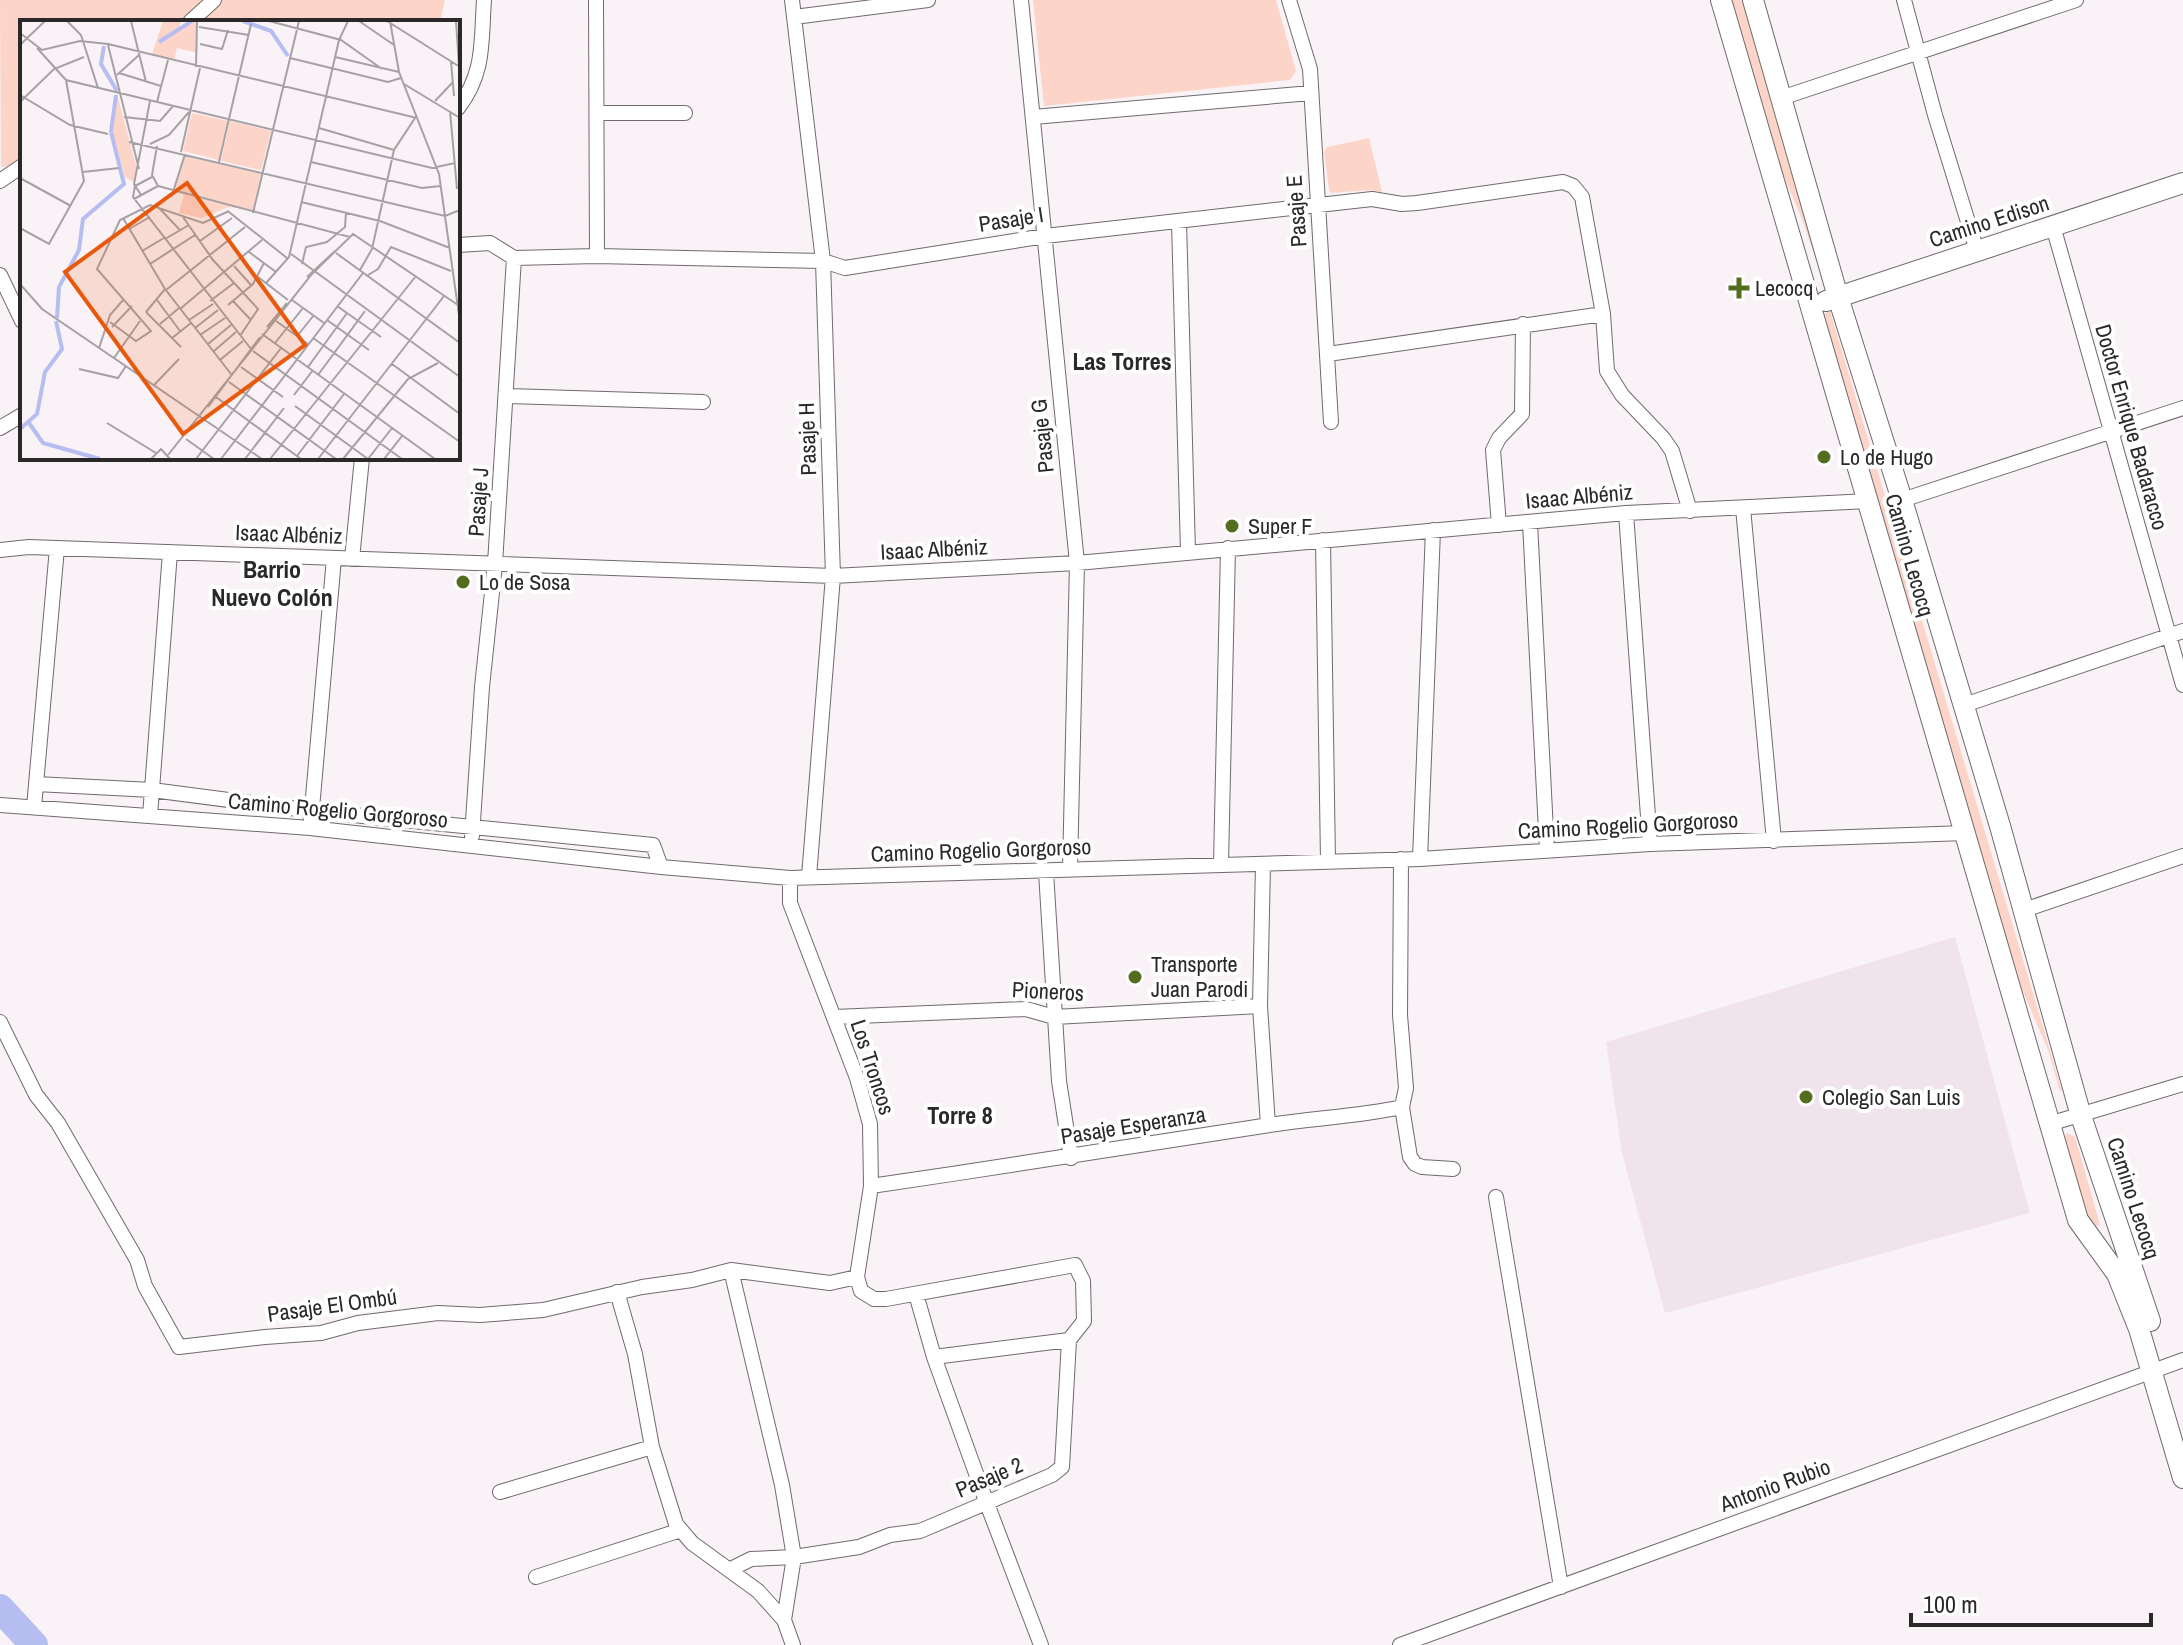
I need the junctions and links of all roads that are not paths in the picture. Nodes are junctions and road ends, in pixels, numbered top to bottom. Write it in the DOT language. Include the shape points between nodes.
graph roads {
  1 [pos="214,0"];
  2 [pos="484,0"];
  3 [pos="596,0"];
  4 [pos="792,0"];
  5 [pos="928,0"];
  6 [pos="1021,0"];
  7 [pos="1289,0"];
  8 [pos="1721,0"];
  9 [pos="1753,0"];
  10 [pos="1904,0"];
  11 [pos="2076,0"];
  12 [pos="2051,4"];
  13 [pos="794,17"];
  14 [pos="192,20"];
  15 [pos="1919,51"];
  16 [pos="1311,93"];
  17 [pos="1781,98"];
  18 [pos="460,106"];
  19 [pos="598,113"];
  20 [pos="685,113"];
  21 [pos="1033,117"];
  22 [pos="20,167"];
  23 [pos="0,181"];
  24 [pos="2183,183"];
  25 [pos="1317,206"];
  26 [pos="1179,222"];
  27 [pos="2053,226"];
  28 [pos="1045,236"];
  29 [pos="460,245"];
  30 [pos="1977,251"];
  31 [pos="597,256"];
  32 [pos="514,258"];
  33 [pos="823,261"];
  34 [pos="0,275"];
  35 [pos="1838,297"];
  36 [pos="1811,305"];
  37 [pos="1603,314"];
  38 [pos="20,317"];
  39 [pos="1523,324"];
  40 [pos="1328,354"];
  41 [pos="507,396"];
  42 [pos="703,402"];
  43 [pos="2183,408"];
  44 [pos="20,416"];
  45 [pos="1331,422"];
  46 [pos="0,428"];
  47 [pos="2110,432"];
  48 [pos="362,460"];
  49 [pos="1902,500"];
  50 [pos="1869,501"];
  51 [pos="1743,508"];
  52 [pos="1690,511"];
  53 [pos="1626,513"];
  54 [pos="1530,523"];
  55 [pos="1499,525"];
  56 [pos="1433,530"];
  57 [pos="1323,540"];
  58 [pos="57,548"];
  59 [pos="1228,548"];
  60 [pos="0,550"];
  61 [pos="170,552"];
  62 [pos="1188,552"];
  63 [pos="334,558"];
  64 [pos="352,559"];
  65 [pos="1077,563"];
  66 [pos="495,564"];
  67 [pos="833,576"];
  68 [pos="2176,633"];
  69 [pos="2183,685"];
  70 [pos="1964,705"];
  71 [pos="36,784"];
  72 [pos="152,790"];
  73 [pos="0,805"];
  74 [pos="34,807"];
  75 [pos="313,811"];
  76 [pos="150,816"];
  77 [pos="472,827"];
  78 [pos="310,828"];
  79 [pos="1966,833"];
  80 [pos="1774,841"];
  81 [pos="471,844"];
  82 [pos="1650,844"];
  83 [pos="1547,850"];
  84 [pos="2183,856"];
  85 [pos="1401,859"];
  86 [pos="1420,859"];
  87 [pos="1328,861"];
  88 [pos="1221,864"];
  89 [pos="1263,864"];
  90 [pos="661,867"];
  91 [pos="1070,869"];
  92 [pos="1046,872"];
  93 [pos="809,877"];
  94 [pos="790,878"];
  95 [pos="2024,910"];
  96 [pos="1260,1006"];
  97 [pos="834,1017"];
  98 [pos="1054,1017"];
  99 [pos="0,1022"];
  100 [pos="2183,1084"];
  101 [pos="1402,1107"];
  102 [pos="2081,1116"];
  103 [pos="2049,1124"];
  104 [pos="1268,1125"];
  105 [pos="1071,1158"];
  106 [pos="1453,1169"];
  107 [pos="871,1186"];
  108 [pos="1496,1197"];
  109 [pos="731,1270"];
  110 [pos="857,1277"];
  111 [pos="617,1292"];
  112 [pos="916,1294"];
  113 [pos="1069,1340"];
  114 [pos="934,1357"];
  115 [pos="2166,1365"];
  116 [pos="2183,1433"];
  117 [pos="652,1447"];
  118 [pos="2183,1478"];
  119 [pos="500,1492"];
  120 [pos="986,1501"];
  121 [pos="681,1530"];
  122 [pos="794,1557"];
  123 [pos="729,1570"];
  124 [pos="536,1577"];
  125 [pos="1561,1587"];
  126 [pos="784,1620"];
  127 [pos="793,1645"];
  128 [pos="1041,1645"];
  129 [pos="1400,1645"];
  1 -- 14 [label="street"];
  2 -- 18 [label="street" via="479,70"];
  3 -- 19 [label="street"];
  4 -- 13 [label="street, Pasaje H"];
  5 -- 13 [label="street"];
  6 -- 21 [label="street, Pasaje G"];
  7 -- 16 [label="street, Pasaje E" via="1310,69"];
  8 -- 36 [label="street, Camino Lecocq"];
  9 -- 17 [label="street, Camino Lecocq"];
  10 -- 15 [label="street"];
  11 -- 12 [label="street"];
  12 -- 15 [label="street"];
  13 -- 33 [label="street, Pasaje H"];
  15 -- 17 [label="street"];
  15 -- 30 [label="street"];
  16 -- 21 [label="street"];
  16 -- 25 [label="street, Pasaje E"];
  17 -- 35 [label="street, Camino Lecocq"];
  19 -- 20 [label="street"];
  19 -- 31 [label="street"];
  21 -- 28 [label="street, Pasaje G"];
  22 -- 23 [label="street"];
  24 -- 27 [label="street, Camino Edison"];
  25 -- 26 [label="street, Pasaje I"];
  25 -- 37 [label="street, Pasaje I" via="1372,199 1417,203 1563,182 1582,197"];
  25 -- 40 [label="street, Pasaje E"];
  26 -- 28 [label="street, Pasaje I"];
  26 -- 62 [label="street"];
  27 -- 30 [label="street, Camino Edison"];
  27 -- 47 [label="street, Doctor Enrique Badaracco"];
  28 -- 33 [label="street, Pasaje I" via="845,268"];
  28 -- 65 [label="street, Pasaje G"];
  29 -- 32 [label="street, Pasaje I" via="490,243"];
  30 -- 35 [label="street, Camino Edison"];
  31 -- 32 [label="street, Pasaje I"];
  31 -- 33 [label="street, Pasaje I"];
  32 -- 41 [label="street, Pasaje J"];
  33 -- 67 [label="street, Pasaje H"];
  34 -- 38 [label="street"];
  35 -- 36 [label="street, Camino Edison"];
  35 -- 49 [label="street, Camino Lecocq"];
  36 -- 50 [label="street, Camino Lecocq"];
  37 -- 39 [label="street"];
  37 -- 52 [label="street" via="1607,371 1672,451"];
  39 -- 40 [label="street"];
  39 -- 55 [label="street" via="1522,414 1493,450"];
  40 -- 45 [label="street, Pasaje E"];
  41 -- 42 [label="street"];
  41 -- 66 [label="street, Pasaje J"];
  43 -- 47 [label="street"];
  44 -- 46 [label="street"];
  47 -- 49 [label="street"];
  47 -- 68 [label="street, Doctor Enrique Badaracco"];
  48 -- 64 [label="street"];
  49 -- 70 [label="street, Camino Lecocq"];
  50 -- 51 [label="street, Isaac Albéniz"];
  50 -- 79 [label="street, Camino Lecocq"];
  51 -- 52 [label="street, Isaac Albéniz"];
  51 -- 80 [label="street"];
  52 -- 53 [label="street, Isaac Albéniz"];
  53 -- 54 [label="street, Isaac Albéniz"];
  53 -- 82 [label="street"];
  54 -- 55 [label="street, Isaac Albéniz"];
  54 -- 83 [label="street"];
  55 -- 56 [label="street, Isaac Albéniz"];
  56 -- 57 [label="street, Isaac Albéniz"];
  56 -- 86 [label="street"];
  57 -- 59 [label="street, Isaac Albéniz"];
  57 -- 87 [label="street"];
  58 -- 60 [label="street, Isaac Albéniz"];
  58 -- 61 [label="street, Isaac Albéniz"];
  58 -- 71 [label="street"];
  59 -- 62 [label="street, Isaac Albéniz"];
  59 -- 88 [label="street"];
  61 -- 63 [label="street, Isaac Albéniz"];
  61 -- 72 [label="street"];
  62 -- 65 [label="street, Isaac Albéniz"];
  63 -- 64 [label="street, Isaac Albéniz"];
  63 -- 75 [label="street"];
  64 -- 66 [label="street, Isaac Albéniz"];
  65 -- 67 [label="street, Isaac Albéniz"];
  65 -- 91 [label="street, Pasaje G"];
  66 -- 67 [label="street, Isaac Albéniz"];
  66 -- 77 [label="street, Pasaje J"];
  67 -- 93 [label="street, Pasaje H"];
  68 -- 69 [label="street, Doctor Enrique Badaracco"];
  68 -- 70 [label="street"];
  70 -- 95 [label="street, Camino Lecocq"];
  71 -- 72 [label="street"];
  71 -- 74 [label="street"];
  72 -- 75 [label="street"];
  72 -- 76 [label="street"];
  73 -- 74 [label="street, Camino Rogelio Gorgoroso"];
  74 -- 76 [label="street, Camino Rogelio Gorgoroso"];
  75 -- 77 [label="street"];
  75 -- 78 [label="street"];
  76 -- 78 [label="street, Camino Rogelio Gorgoroso"];
  77 -- 81 [label="street, Pasaje J"];
  77 -- 90 [label="street" via="653,845"];
  78 -- 81 [label="street, Camino Rogelio Gorgoroso"];
  79 -- 80 [label="street, Camino Rogelio Gorgoroso"];
  79 -- 103 [label="street, Camino Lecocq"];
  80 -- 82 [label="street, Camino Rogelio Gorgoroso"];
  81 -- 90 [label="street, Camino Rogelio Gorgoroso"];
  82 -- 83 [label="street, Camino Rogelio Gorgoroso"];
  83 -- 86 [label="street, Camino Rogelio Gorgoroso"];
  84 -- 95 [label="street"];
  85 -- 86 [label="street, Camino Rogelio Gorgoroso"];
  85 -- 87 [label="street, Camino Rogelio Gorgoroso"];
  85 -- 101 [label="street" via="1400,1015 1406,1088"];
  87 -- 89 [label="street, Camino Rogelio Gorgoroso"];
  88 -- 89 [label="street, Camino Rogelio Gorgoroso"];
  88 -- 91 [label="street, Camino Rogelio Gorgoroso"];
  89 -- 96 [label="street"];
  90 -- 94 [label="street, Camino Rogelio Gorgoroso"];
  91 -- 92 [label="street, Camino Rogelio Gorgoroso"];
  92 -- 93 [label="street, Camino Rogelio Gorgoroso"];
  92 -- 98 [label="street"];
  93 -- 94 [label="street, Camino Rogelio Gorgoroso"];
  94 -- 97 [label="street, Los Troncos" via="790,903"];
  95 -- 102 [label="street, Camino Lecocq"];
  96 -- 98 [label="street, Pioneros"];
  96 -- 104 [label="street"];
  97 -- 98 [label="street, Pioneros" via="1026,1009"];
  97 -- 107 [label="street, Los Troncos" via="866,1105"];
  98 -- 105 [label="street"];
  99 -- 111 [label="street, Pasaje El Ombú" via="36,1095 58,1123 137,1260 145,1286 179,1347 321,1333 438,1313 543,1310"];
  100 -- 102 [label="street"];
  101 -- 104 [label="street, Pasaje Esperanza"];
  101 -- 106 [label="street" via="1415,1164"];
  102 -- 103 [label="street"];
  102 -- 115 [label="street, Camino Lecocq"];
  103 -- 115 [label="street, Camino Lecocq" via="2078,1220 2117,1274 2135,1319"];
  104 -- 105 [label="street, Pasaje Esperanza"];
  105 -- 107 [label="street, Pasaje Esperanza"];
  107 -- 110 [label="street, Los Troncos"];
  108 -- 125 [label="street"];
  109 -- 110 [label="street, Pasaje El Ombú" via="830,1283"];
  109 -- 111 [label="street, Pasaje El Ombú"];
  109 -- 122 [label="street"];
  110 -- 112 [label="street" via="861,1291 874,1299"];
  111 -- 117 [label="street"];
  112 -- 113 [label="street, Pasaje 2" via="1075,1265 1083,1281 1084,1321"];
  112 -- 114 [label="street"];
  113 -- 114 [label="street"];
  113 -- 120 [label="street, Pasaje 2" via="1062,1467"];
  114 -- 120 [label="street"];
  115 -- 116 [label="street, Camino Lecocq"];
  115 -- 118 [label="street, Camino Lecocq"];
  115 -- 125 [label="street, Antonio Rubio"];
  117 -- 119 [label="street"];
  117 -- 121 [label="street"];
  120 -- 122 [label="street, Pasaje 2" via="920,1531"];
  120 -- 128 [label="street"];
  121 -- 123 [label="street"];
  121 -- 124 [label="street"];
  122 -- 123 [label="street, Pasaje 2" via="751,1559"];
  122 -- 126 [label="street"];
  123 -- 126 [label="street"];
  125 -- 129 [label="street, Antonio Rubio"];
  126 -- 127 [label="street"];
}
